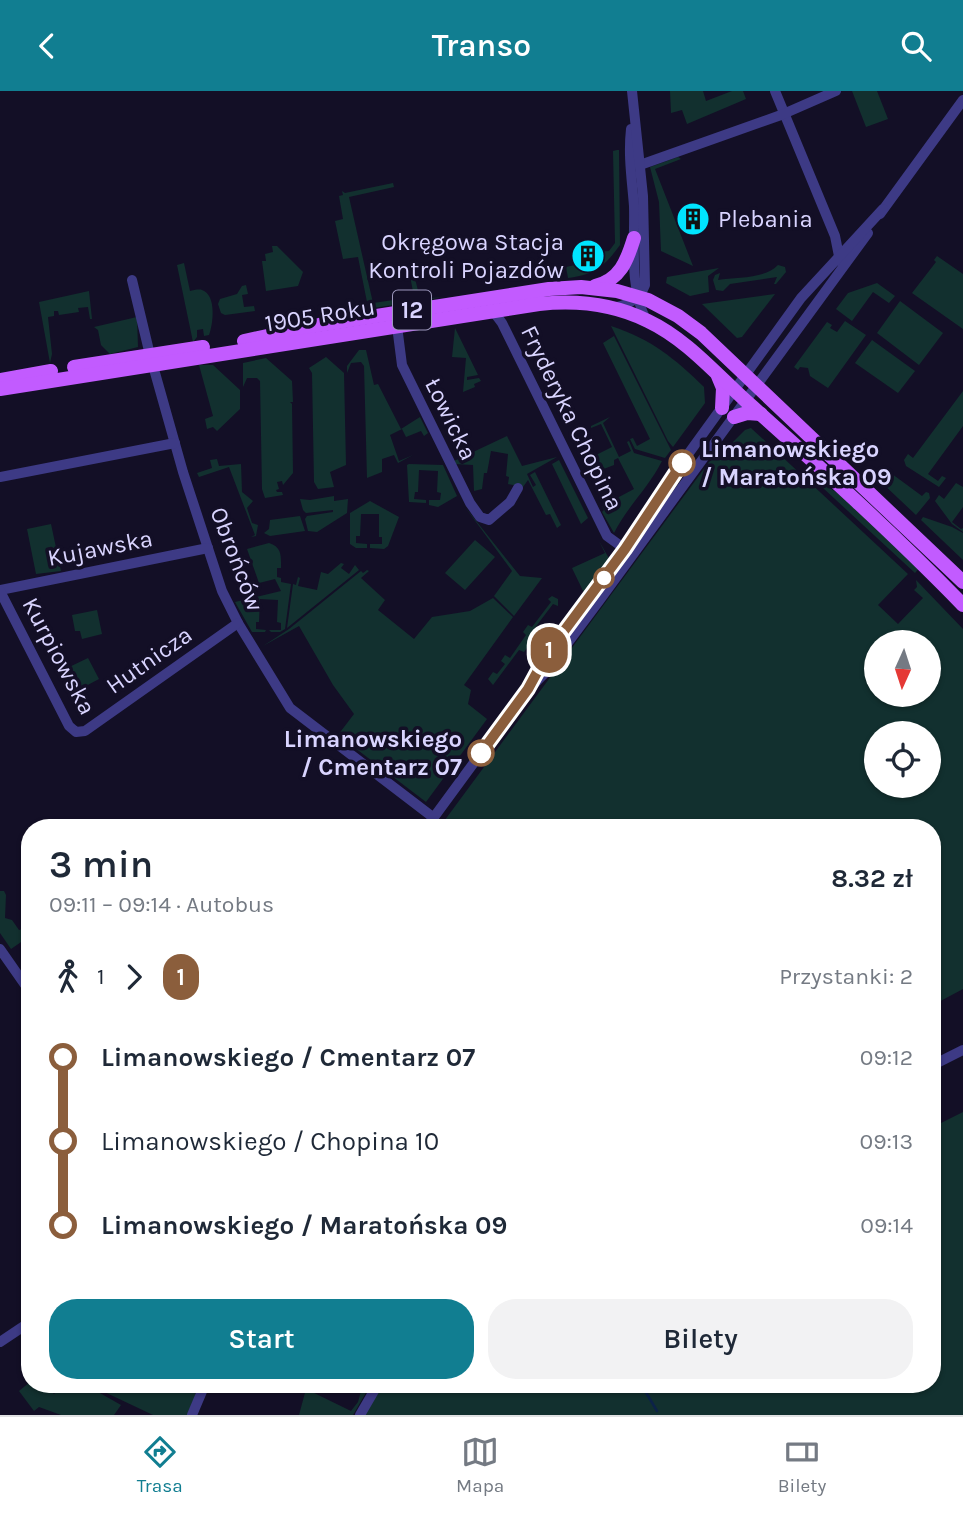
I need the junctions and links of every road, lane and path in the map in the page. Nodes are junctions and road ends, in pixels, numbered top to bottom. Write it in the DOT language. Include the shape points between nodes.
graph roads {
  1 [pos="632,91"];
  2 [pos="775,91"];
  3 [pos="836,91"];
  4 [pos="963,100"];
  5 [pos="633,113"];
  6 [pos="784,113"];
  7 [pos="640,165"];
  8 [pos="883,209"];
  9 [pos="634,238"];
  10 [pos="840,255"];
  11 [pos="132,280"];
  12 [pos="833,280"];
  13 [pos="590,287"];
  14 [pos="641,291"];
  15 [pos="612,308"];
  16 [pos="505,316"];
  17 [pos="646,320"];
  18 [pos="397,326"];
  19 [pos="151,360"];
  20 [pos="718,375"];
  21 [pos="0,380"];
  22 [pos="751,381"];
  23 [pos="0,389"];
  24 [pos="740,395"];
  25 [pos="728,413"];
  26 [pos="761,414"];
  27 [pos="175,443"];
  28 [pos="0,477"];
  29 [pos="518,488"];
  30 [pos="864,488"];
  31 [pos="854,501"];
  32 [pos="208,548"];
  33 [pos="622,552"];
  34 [pos="963,582"];
  35 [pos="0,590"];
  36 [pos="963,605"];
  37 [pos="237,622"];
  38 [pos="85,731"];
  39 [pos="433,818"];
  40 [pos="0,949"];
  41 [pos="21,979"];
  42 [pos="963,1050"];
  43 [pos="941,1061"];
  44 [pos="21,1319"];
  45 [pos="21,1328"];
  46 [pos="0,1333"];
  47 [pos="0,1342"];
  48 [pos="201,1393"];
  49 [pos="373,1393"];
  50 [pos="192,1415"];
  51 [pos="360,1415"];
  1 -- 5 [label="street"];
  2 -- 6 [label="street"];
  3 -- 6 [label="street"];
  4 -- 8 [label="street"];
  5 -- 7 [label="street"];
  5 -- 9 [label="street" via="629,161"];
  6 -- 7 [label="street"];
  6 -- 10 [label="street"];
  7 -- 14 [label="street"];
  8 -- 10 [label="street"];
  8 -- 12 [label="street"];
  9 -- 13 [label="main road" via="620,272"];
  9 -- 14 [label="street"];
  10 -- 12 [label="street"];
  10 -- 22 [label="street" via="811,286"];
  11 -- 19 [label="street, Obrońców"];
  12 -- 22 [label="street"];
  13 -- 14 [label="main road, 1905 Roku / 12"];
  13 -- 19 [label="main road, 1905 Roku / 12" via="549,289 319,325"];
  14 -- 15 [label="street" via="625,305"];
  14 -- 17 [label="street"];
  14 -- 22 [label="main road, 1905 Roku / 12" via="692,325"];
  15 -- 16 [label="main road, 1905 Roku / 12" via="564,302"];
  15 -- 17 [label="main road, 1905 Roku / 12"];
  16 -- 18 [label="main road, 1905 Roku / 12" via="490,312"];
  16 -- 33 [label="street, Fryderyka Chopina" via="607,536"];
  17 -- 20 [label="main road, 1905 Roku / 12" via="684,344"];
  18 -- 19 [label="main road, 1905 Roku / 12"];
  18 -- 29 [label="street, Łowicka" via="402,365 480,517 494,518"];
  19 -- 21 [label="main road, 1905 Roku / 12"];
  19 -- 23 [label="main road, 1905 Roku / 12"];
  19 -- 27 [label="street, Obrońców"];
  20 -- 24 [label="main road, 1905 Roku / 12"];
  20 -- 25 [label="main road"];
  22 -- 24 [label="street"];
  22 -- 30 [label="main road, 12"];
  24 -- 25 [label="street"];
  24 -- 26 [label="main road, 12"];
  25 -- 26 [label="main road"];
  25 -- 33 [label="street" via="667,484"];
  26 -- 31 [label="main road, 12"];
  27 -- 28 [label="street"];
  27 -- 32 [label="street, Obrońców"];
  30 -- 31 [label="main road" via="855,492"];
  30 -- 34 [label="main road, 12"];
  31 -- 36 [label="main road, 12"];
  32 -- 35 [label="street, Kujawska"];
  32 -- 37 [label="street, Obrońców"];
  33 -- 39 [label="street" via="546,672 528,689"];
  35 -- 38 [label="street, Kurpiowska" via="71,730"];
  37 -- 38 [label="street, Hutnicza"];
  37 -- 39 [label="street, Obrońców" via="290,708"];
  40 -- 41 [label="street"];
  42 -- 43 [label="street"];
  44 -- 46 [label="street"];
  45 -- 47 [label="street"];
  48 -- 50 [label="street"];
  49 -- 51 [label="street"];
}
